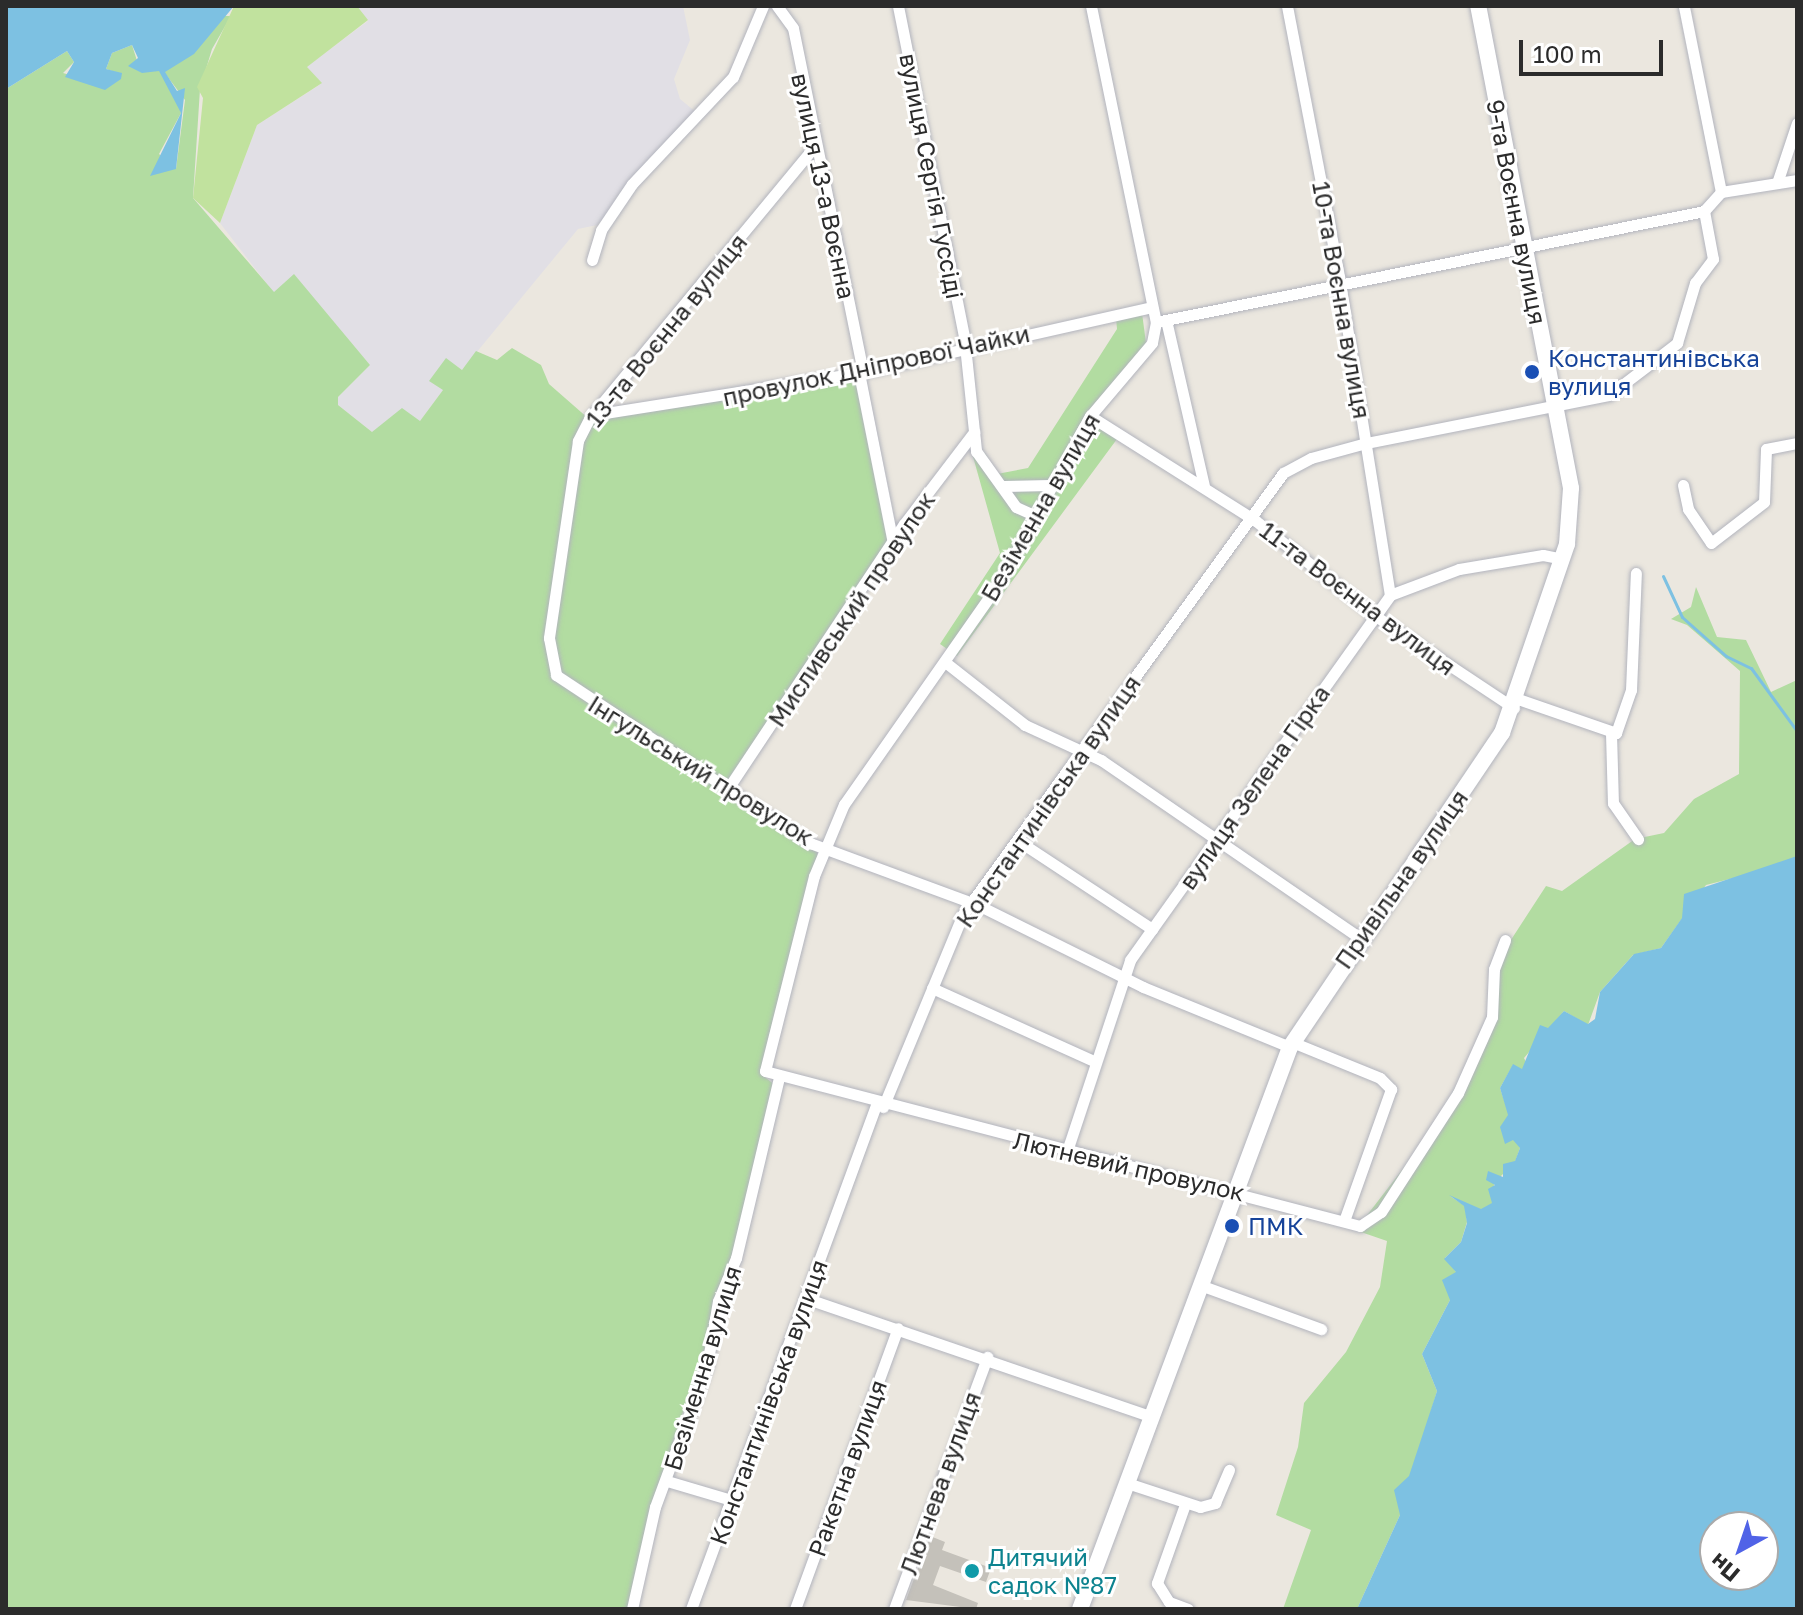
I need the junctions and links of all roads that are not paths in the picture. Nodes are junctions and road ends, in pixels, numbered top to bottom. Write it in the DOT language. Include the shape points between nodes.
graph roads {
  1 [pos="763,6"];
  2 [pos="777,6"];
  3 [pos="898,6"];
  4 [pos="1091,6"];
  5 [pos="1287,6"];
  6 [pos="1478,6"];
  7 [pos="1684,6"];
  8 [pos="1797,123"];
  9 [pos="814,147"];
  10 [pos="1797,180"];
  11 [pos="1777,183"];
  12 [pos="1721,192"];
  13 [pos="1704,211"];
  14 [pos="1525,248"];
  15 [pos="592,260"];
  16 [pos="1341,287"];
  17 [pos="1152,307"];
  18 [pos="1161,321"];
  19 [pos="964,348"];
  20 [pos="861,373"];
  21 [pos="1555,406"];
  22 [pos="599,414"];
  23 [pos="1090,416"];
  24 [pos="974,432"];
  25 [pos="1366,443"];
  26 [pos="1797,443"];
  27 [pos="1567,465"];
  28 [pos="1050,485"];
  29 [pos="1683,485"];
  30 [pos="1004,486"];
  31 [pos="1204,486"];
  32 [pos="1032,514"];
  33 [pos="1249,517"];
  34 [pos="893,543"];
  35 [pos="1563,559"];
  36 [pos="1636,573"];
  37 [pos="1390,595"];
  38 [pos="1374,615"];
  39 [pos="945,662"];
  40 [pos="556,675"];
  41 [pos="1516,704"];
  42 [pos="1611,733"];
  43 [pos="1079,751"];
  44 [pos="729,787"];
  45 [pos="1219,839"];
  46 [pos="1638,839"];
  47 [pos="1017,840"];
  48 [pos="828,847"];
  49 [pos="969,905"];
  50 [pos="1152,929"];
  51 [pos="1360,938"];
  52 [pos="1505,940"];
  53 [pos="1125,975"];
  54 [pos="932,988"];
  55 [pos="1291,1045"];
  56 [pos="1094,1061"];
  57 [pos="765,1071"];
  58 [pos="779,1078"];
  59 [pos="880,1106"];
  60 [pos="1067,1151"];
  61 [pos="1233,1191"];
  62 [pos="1344,1221"];
  63 [pos="1200,1285"];
  64 [pos="808,1299"];
  65 [pos="898,1328"];
  66 [pos="1321,1329"];
  67 [pos="987,1357"];
  68 [pos="1152,1417"];
  69 [pos="1229,1470"];
  70 [pos="667,1481"];
  71 [pos="1127,1483"];
  72 [pos="731,1500"];
  73 [pos="1184,1507"];
  74 [pos="632,1609"];
  75 [pos="691,1609"];
  76 [pos="795,1609"];
  77 [pos="894,1609"];
  78 [pos="1080,1609"];
  79 [pos="1188,1609"];
  1 -- 15 [label="street" via="733,77 632,184 601,230"];
  2 -- 9 [label="street, вулиця 13-а Воєнна" via="793,28"];
  3 -- 19 [label="street, вулиця Сергія Гуссіді"];
  4 -- 17 [label="street"];
  5 -- 16 [label="street, 10-та Воєнна вулиця"];
  6 -- 14 [label="street, 9-та Воєнна вулиця"];
  7 -- 12 [label="street"];
  8 -- 11 [label="street"];
  9 -- 20 [label="street, вулиця 13-а Воєнна"];
  9 -- 22 [label="street, 13-та Воєнна вулиця"];
  10 -- 11 [label="street"];
  11 -- 12 [label="street"];
  12 -- 13 [label="street"];
  13 -- 14 [label="street"];
  13 -- 21 [label="street, Константинівська вулиця" via="1713,259 1690,294 1677,343 1609,395"];
  14 -- 16 [label="street"];
  14 -- 21 [label="street, 9-та Воєнна вулиця"];
  16 -- 18 [label="street"];
  16 -- 25 [label="street, 10-та Воєнна вулиця"];
  17 -- 18 [label="street"];
  17 -- 19 [label="street, провулок Дніпрової Чайки"];
  18 -- 23 [label="street, Безіменна вулиця" via="1152,343"];
  18 -- 31 [label="street"];
  19 -- 20 [label="street, провулок Дніпрової Чайки"];
  19 -- 24 [label="street, вулиця Сергія Гуссіді"];
  20 -- 22 [label="street, провулок Дніпрової Чайки"];
  20 -- 34 [label="street, вулиця 13-а Воєнна"];
  21 -- 25 [label="street, Константинівська вулиця"];
  21 -- 27 [label="street, 9-та Воєнна вулиця"];
  22 -- 40 [label="street, 13-та Воєнна вулиця" via="589,419 574,454 549,638"];
  23 -- 28 [label="street, Безіменна вулиця"];
  23 -- 31 [label="street, 11-та Воєнна вулиця" via="1163,468"];
  24 -- 30 [label="street, вулиця Сергія Гуссіді" via="976,451"];
  24 -- 34 [label="street, Мисливський провулок"];
  25 -- 33 [label="street, Константинівська вулиця" via="1294,465"];
  25 -- 37 [label="street, 10-та Воєнна вулиця"];
  26 -- 29 [label="street" via="1766,449 1764,502 1711,543 1693,518"];
  27 -- 35 [label="street, Привільна вулиця" via="1570,517"];
  28 -- 30 [label="street"];
  28 -- 32 [label="street, Безіменна вулиця"];
  30 -- 32 [label="street, вулиця Сергія Гуссіді" via="1016,507"];
  31 -- 33 [label="street, 11-та Воєнна вулиця"];
  32 -- 39 [label="street, Безіменна вулиця" via="999,583"];
  33 -- 38 [label="street, 11-та Воєнна вулиця"];
  33 -- 43 [label="street, Константинівська вулиця"];
  34 -- 44 [label="street, Мисливський провулок"];
  35 -- 37 [label="street" via="1543,555 1459,569"];
  35 -- 41 [label="street, Привільна вулиця"];
  36 -- 42 [label="street" via="1631,690 1622,727"];
  37 -- 38 [label="street, вулиця Зелена Гірка"];
  38 -- 41 [label="street, 11-та Воєнна вулиця"];
  38 -- 45 [label="street, вулиця Зелена Гірка"];
  39 -- 43 [label="street" via="1025,725"];
  39 -- 48 [label="street, Безіменна вулиця" via="844,804"];
  40 -- 44 [label="street, Інгульський провулок" via="709,780"];
  41 -- 42 [label="street, 11-та Воєнна вулиця"];
  41 -- 51 [label="street, Привільна вулиця"];
  42 -- 46 [label="street" via="1613,803"];
  43 -- 45 [label="street"];
  43 -- 47 [label="street, Константинівська вулиця"];
  44 -- 48 [label="street, Інгульський провулок" via="759,812"];
  45 -- 50 [label="street, вулиця Зелена Гірка"];
  45 -- 51 [label="street"];
  47 -- 49 [label="street, Константинівська вулиця"];
  47 -- 50 [label="street"];
  48 -- 49 [label="street, Інгульський провулок"];
  48 -- 57 [label="street, Безіменна вулиця" via="814,876"];
  49 -- 53 [label="street, Інгульський провулок"];
  49 -- 54 [label="street, Константинівська вулиця"];
  50 -- 53 [label="street, вулиця Зелена Гірка"];
  51 -- 55 [label="street, Привільна вулиця"];
  52 -- 62 [label="street, Лютневий провулок" via="1494,969 1492,1017 1446,1115 1381,1212 1360,1226"];
  53 -- 55 [label="street, Інгульський провулок"];
  53 -- 56 [label="street, вулиця Зелена Гірка"];
  54 -- 56 [label="street"];
  54 -- 59 [label="street, Константинівська вулиця"];
  55 -- 61 [label="street, Привільна вулиця"];
  55 -- 62 [label="street, Інгульський провулок" via="1380,1078 1391,1089"];
  56 -- 60 [label="street, вулиця Зелена Гірка"];
  57 -- 58 [label="street, Лютневий провулок"];
  58 -- 59 [label="street, Лютневий провулок"];
  58 -- 70 [label="street, Безіменна вулиця" via="707,1366"];
  59 -- 60 [label="street, Лютневий провулок"];
  59 -- 64 [label="street, Константинівська вулиця"];
  60 -- 61 [label="street, Лютневий провулок"];
  61 -- 62 [label="street, Лютневий провулок"];
  61 -- 63 [label="street, Привільна вулиця"];
  63 -- 66 [label="street"];
  63 -- 68 [label="street, Привільна вулиця"];
  64 -- 65 [label="street"];
  64 -- 72 [label="street, Константинівська вулиця"];
  65 -- 67 [label="street"];
  65 -- 76 [label="street, Ракетна вулиця"];
  67 -- 68 [label="street"];
  67 -- 77 [label="street, Лютнева вулиця"];
  68 -- 71 [label="street, Привільна вулиця"];
  69 -- 73 [label="street" via="1215,1503"];
  70 -- 72 [label="street"];
  70 -- 74 [label="street, Безіменна вулиця" via="646,1538"];
  71 -- 73 [label="street"];
  71 -- 78 [label="street, Привільна вулиця"];
  72 -- 75 [label="street, Константинівська вулиця"];
  73 -- 79 [label="street" via="1157,1583 1169,1602"];
}
